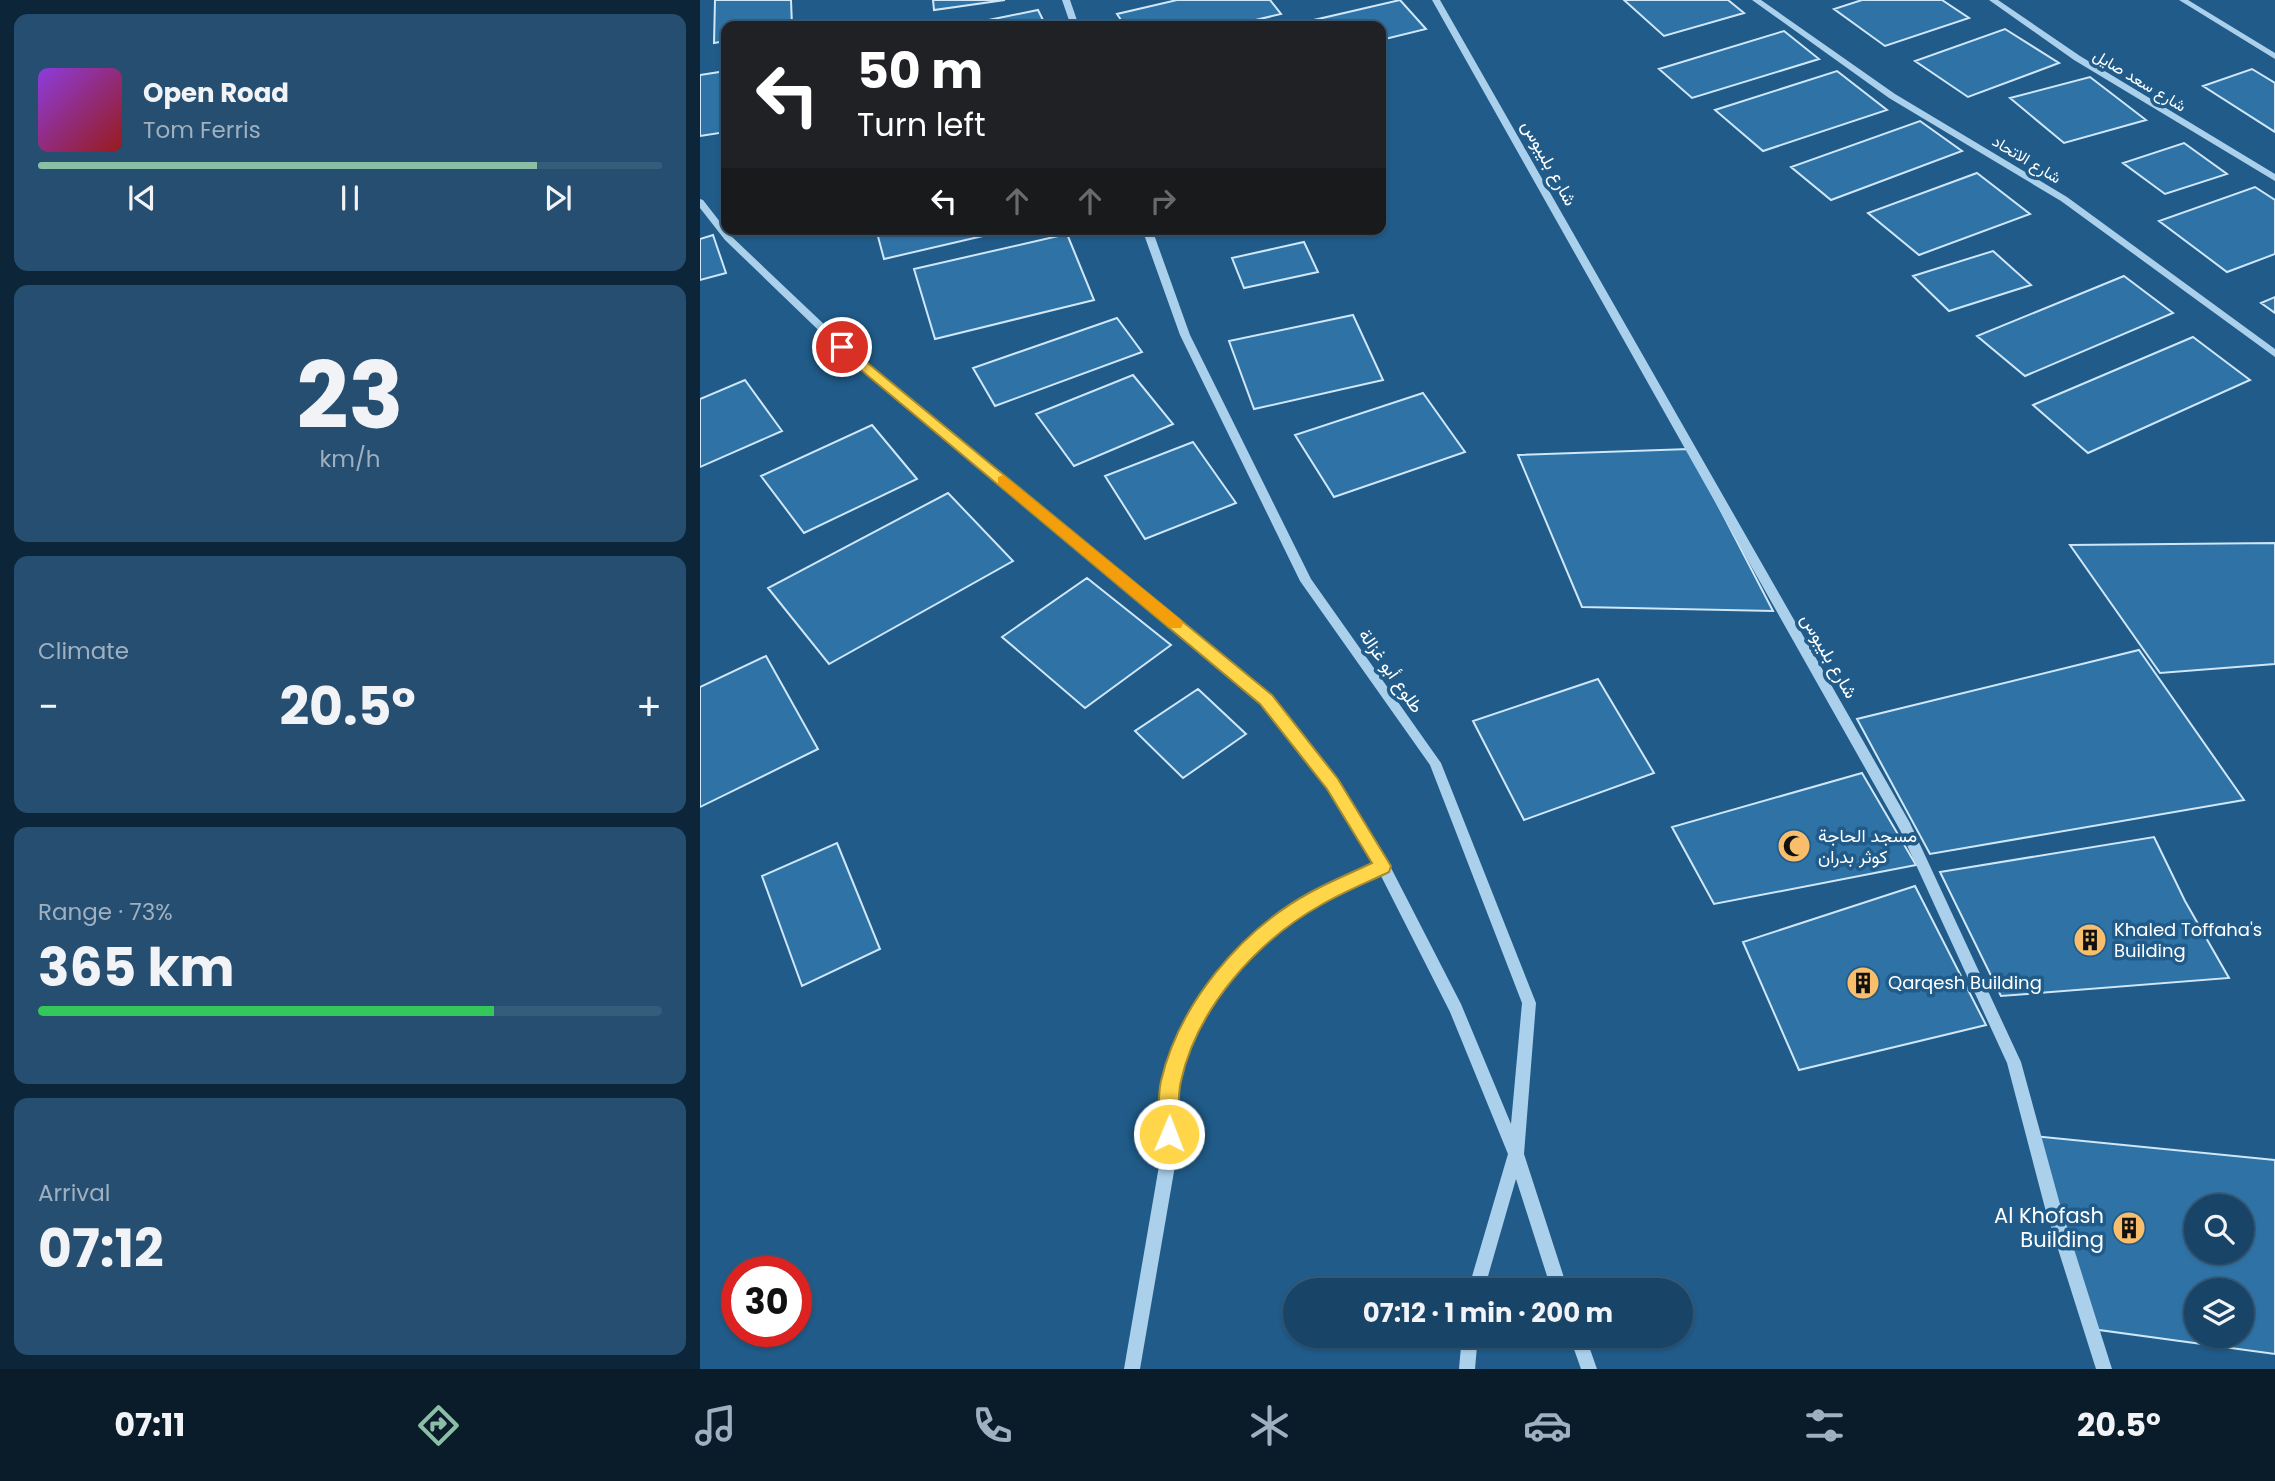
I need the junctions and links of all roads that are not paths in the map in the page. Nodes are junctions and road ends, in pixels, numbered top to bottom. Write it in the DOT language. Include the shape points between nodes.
graph roads {
  1 [pos="1066,0"];
  2 [pos="1436,0"];
  3 [pos="1756,0"];
  4 [pos="1993,0"];
  5 [pos="2183,0"];
  6 [pos="1073,21"];
  7 [pos="2275,57"];
  8 [pos="2275,178"];
  9 [pos="700,202"];
  10 [pos="721,230"];
  11 [pos="725,235"];
  12 [pos="1149,235"];
  13 [pos="2275,354"];
  14 [pos="1383,866"];
  15 [pos="1516,1154"];
  16 [pos="1480,1278"];
  17 [pos="1556,1278"];
  18 [pos="1469,1348"];
  19 [pos="1582,1348"];
  20 [pos="1132,1369"];
  21 [pos="1467,1369"];
  22 [pos="1589,1369"];
  23 [pos="2104,1369"];
  1 -- 6 [label="street"];
  2 -- 23 [label="street, شارع بليبوس" via="1926,869 2014,1062 2053,1208"];
  3 -- 13 [label="street, شارع الاتحاد" via="1892,96 2064,199"];
  4 -- 8 [label="street, شارع سعد صايل" via="2077,58"];
  5 -- 7 [label="street"];
  9 -- 10 [label="street"];
  11 -- 14 [label="street" via="842,347 1266,700 1332,784"];
  12 -- 15 [label="street, طلوع أبو غزالة" via="1185,335 1306,581 1435,763 1529,1003"];
  14 -- 15 [label="street" via="1456,1009"];
  14 -- 20 [label="street" via="1314,900 1234,964 1202,1008 1182,1048 1170,1083 1168,1160"];
  15 -- 16 [label="street"];
  15 -- 17 [label="street"];
  18 -- 21 [label="street"];
  19 -- 22 [label="street"];
}
